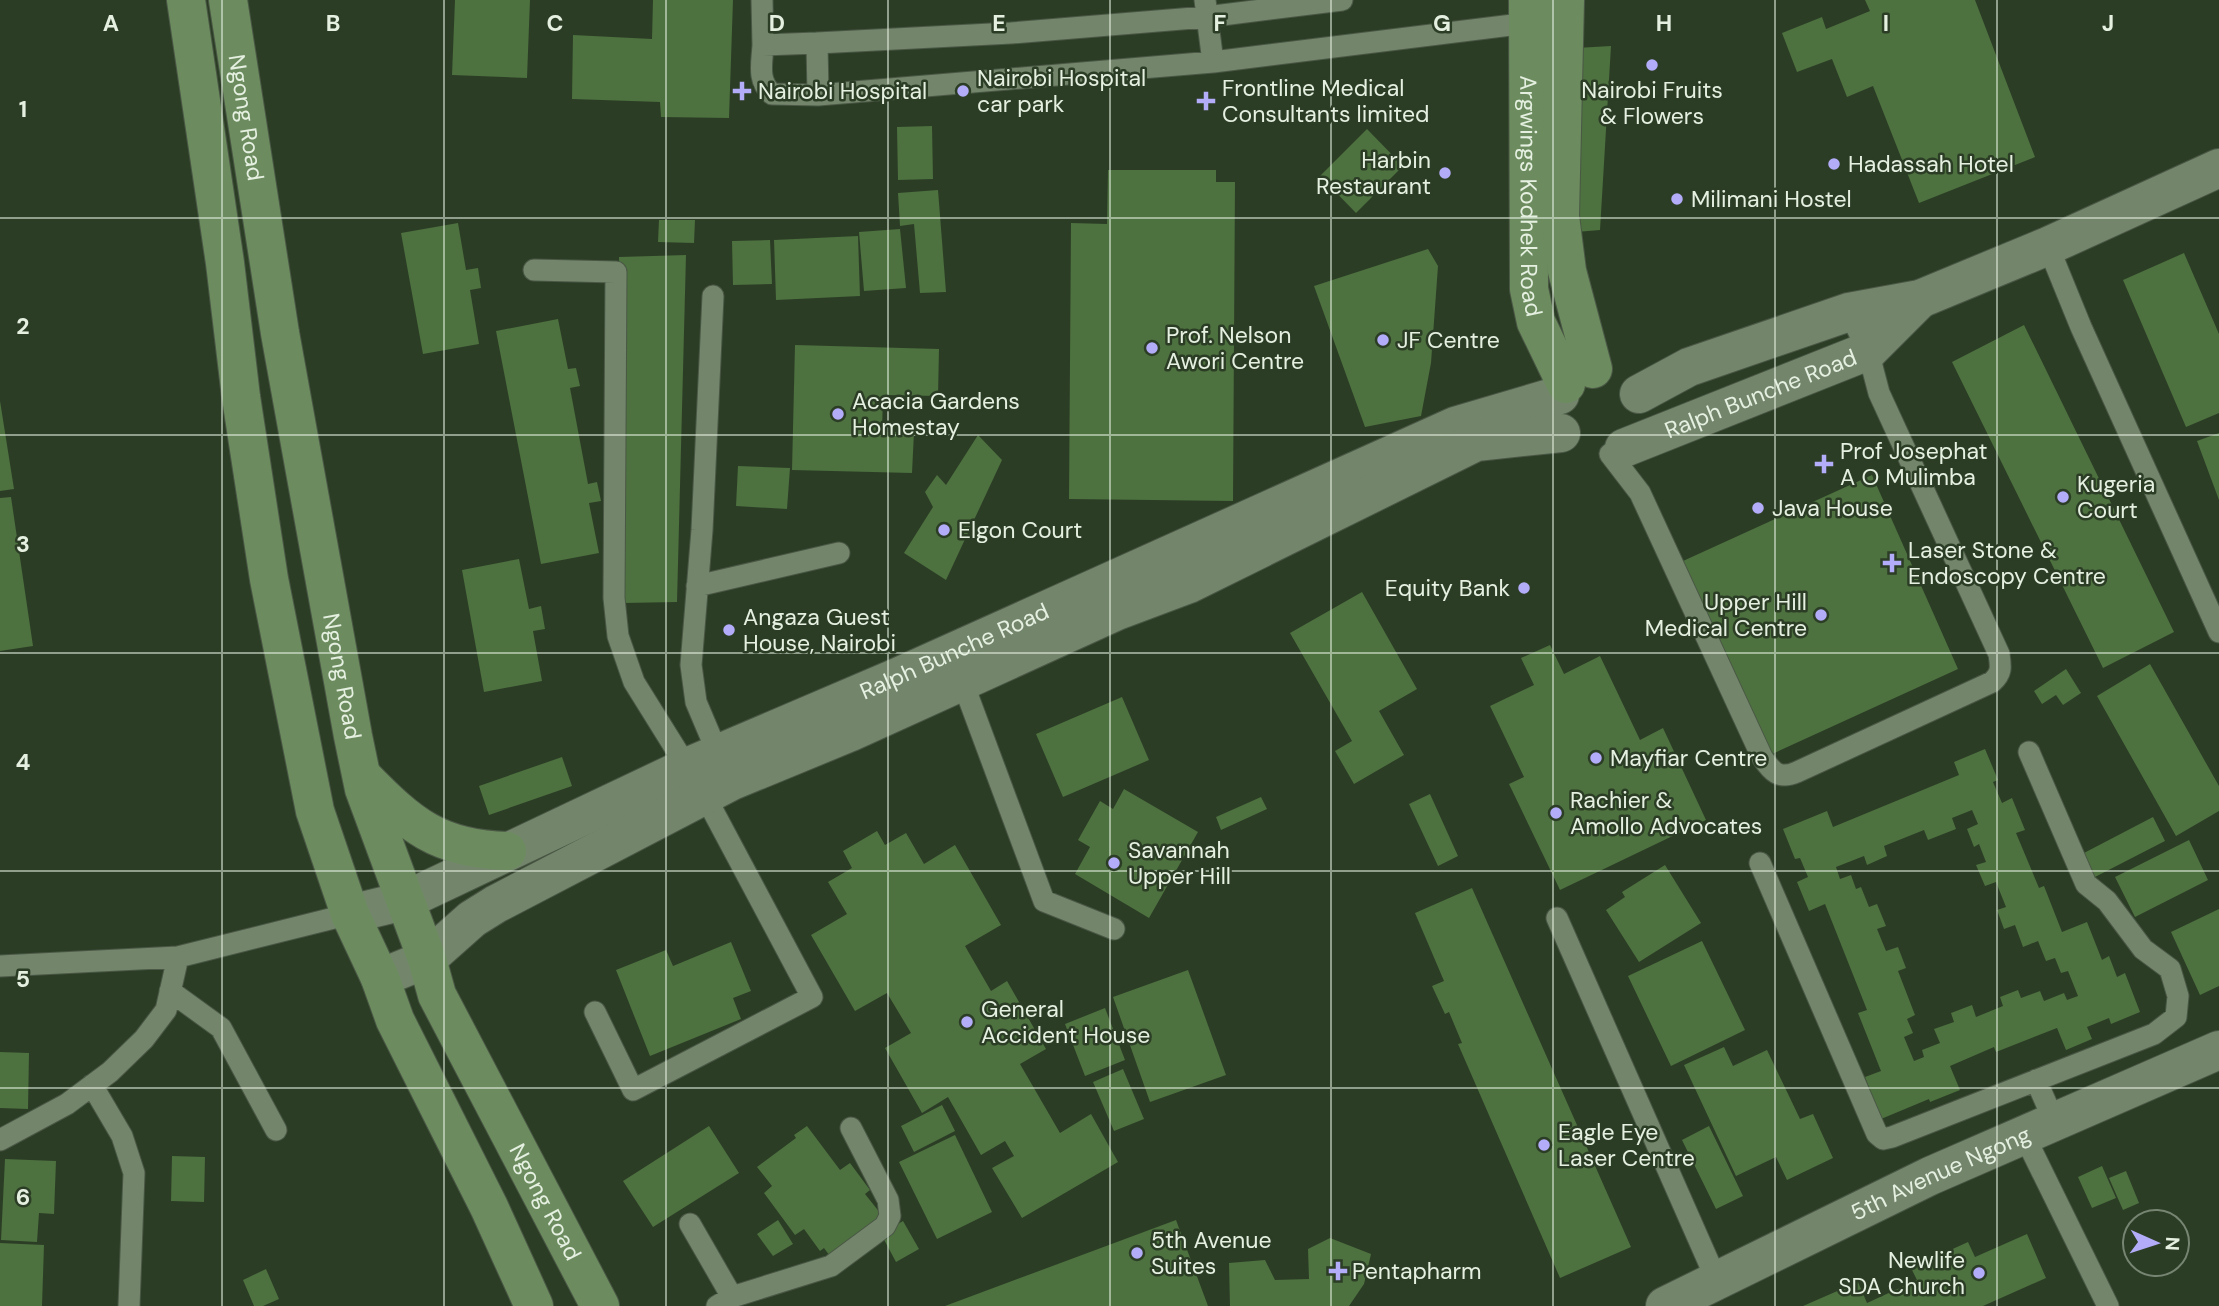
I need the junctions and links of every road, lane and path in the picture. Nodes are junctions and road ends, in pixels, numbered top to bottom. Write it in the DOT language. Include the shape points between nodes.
graph roads {
  1 [pos="186,0"];
  2 [pos="228,0"];
  3 [pos="762,0"];
  4 [pos="1342,0"];
  5 [pos="1565,0"];
  6 [pos="1206,9"];
  7 [pos="1528,11"];
  8 [pos="817,43"];
  9 [pos="764,45"];
  10 [pos="1213,62"];
  11 [pos="818,95"];
  12 [pos="2219,168"];
  13 [pos="2048,246"];
  14 [pos="534,270"];
  15 [pos="713,296"];
  16 [pos="1920,299"];
  17 [pos="1849,312"];
  18 [pos="1868,351"];
  19 [pos="1573,383"];
  20 [pos="1639,394"];
  21 [pos="1561,433"];
  22 [pos="1617,451"];
  23 [pos="839,553"];
  24 [pos="1180,570"];
  25 [pos="697,586"];
  26 [pos="2219,632"];
  27 [pos="957,668"];
  28 [pos="2029,752"];
  29 [pos="710,775"];
  30 [pos="361,776"];
  31 [pos="507,851"];
  32 [pos="1759,863"];
  33 [pos="404,901"];
  34 [pos="350,914"];
  35 [pos="1557,918"];
  36 [pos="1114,929"];
  37 [pos="178,957"];
  38 [pos="427,959"];
  39 [pos="0,966"];
  40 [pos="380,978"];
  41 [pos="170,990"];
  42 [pos="595,1012"];
  43 [pos="2219,1050"];
  44 [pos="2036,1080"];
  45 [pos="92,1085"];
  46 [pos="850,1128"];
  47 [pos="2039,1128"];
  48 [pos="276,1130"];
  49 [pos="0,1140"];
  50 [pos="690,1224"];
  51 [pos="1717,1281"];
  52 [pos="724,1302"];
  53 [pos="129,1306"];
  54 [pos="534,1306"];
  55 [pos="600,1306"];
  56 [pos="1665,1306"];
  57 [pos="2108,1306"];
  1 -- 34 [label="main road, Ngong Road" via="269,579 316,811"];
  2 -- 30 [label="main road, Ngong Road" via="283,347"];
  3 -- 9 [label="lane"];
  4 -- 6 [label="lane"];
  5 -- 7 [label="lane"];
  5 -- 19 [label="main road, Argwings Kodhek Road" via="1559,216"];
  6 -- 8 [label="lane" via="1010,33"];
  6 -- 10 [label="lane"];
  7 -- 10 [label="lane"];
  7 -- 19 [label="main road, Argwings Kodhek Road" via="1530,289 1536,322"];
  8 -- 9 [label="lane"];
  8 -- 11 [label="lane"];
  9 -- 11 [label="lane" via="761,79 765,88 772,94"];
  10 -- 11 [label="lane"];
  12 -- 13 [label="street, Ralph Bunche Road"];
  13 -- 16 [label="street, Ralph Bunche Road"];
  13 -- 26 [label="lane"];
  14 -- 29 [label="lane" via="616,272 614,598 618,636 634,682"];
  15 -- 25 [label="lane"];
  16 -- 17 [label="street, Ralph Bunche Road"];
  16 -- 18 [label="street, Ralph Bunche Road"];
  17 -- 18 [label="lane"];
  17 -- 20 [label="street, Ralph Bunche Road" via="1689,367"];
  18 -- 22 [label="street, Ralph Bunche Road"];
  18 -- 22 [label="lane" via="1879,393 1995,643 2000,675 1787,776 1770,770 1762,757"];
  19 -- 20 [label="street" via="1620,373"];
  19 -- 21 [label="street, Argwings Kodhek Road" via="1556,408"];
  19 -- 24 [label="street, Ralph Bunche Road" via="1455,426"];
  20 -- 22 [label="street" via="1641,424 1635,438"];
  21 -- 22 [label="street" via="1582,452"];
  21 -- 24 [label="street, Ralph Bunche Road" via="1476,442"];
  23 -- 25 [label="lane"];
  24 -- 27 [label="street, Ralph Bunche Road"];
  25 -- 29 [label="lane" via="691,665"];
  27 -- 29 [label="street, Ralph Bunche Road"];
  27 -- 36 [label="lane" via="1044,901"];
  28 -- 44 [label="lane" via="2086,884 2106,901 2143,948 2170,969 2178,996 2176,1017 2154,1034"];
  29 -- 31 [label="street, Ralph Bunche Road"];
  29 -- 38 [label="street, Ralph Bunche Road" via="472,919"];
  29 -- 42 [label="lane" via="812,996 633,1090"];
  30 -- 31 [label="main road" via="412,822 446,842"];
  30 -- 33 [label="main road, Ngong Road"];
  31 -- 33 [label="street, Ralph Bunche Road"];
  32 -- 44 [label="lane" via="1883,1139"];
  33 -- 34 [label="street, Ralph Bunche Road"];
  33 -- 38 [label="main road, Ngong Road"];
  34 -- 37 [label="lane"];
  34 -- 40 [label="main road, Ngong Road"];
  35 -- 51 [label="lane"];
  37 -- 39 [label="lane"];
  37 -- 41 [label="lane"];
  38 -- 40 [label="street, Ralph Bunche Road"];
  38 -- 55 [label="main road, Ngong Road" via="437,995"];
  40 -- 54 [label="main road, Ngong Road" via="395,1020"];
  41 -- 45 [label="lane" via="166,1010 144,1039"];
  41 -- 48 [label="lane" via="221,1028"];
  43 -- 47 [label="street, 5th Avenue Ngong"];
  44 -- 47 [label="lane"];
  45 -- 49 [label="lane" via="68,1104"];
  45 -- 53 [label="lane" via="122,1136 134,1173"];
  46 -- 52 [label="lane" via="888,1200 886,1226 831,1266"];
  47 -- 51 [label="street, 5th Avenue Ngong"];
  47 -- 57 [label="lane"];
  50 -- 52 [label="lane"];
  51 -- 56 [label="street, 5th Avenue Ngong"];
}
